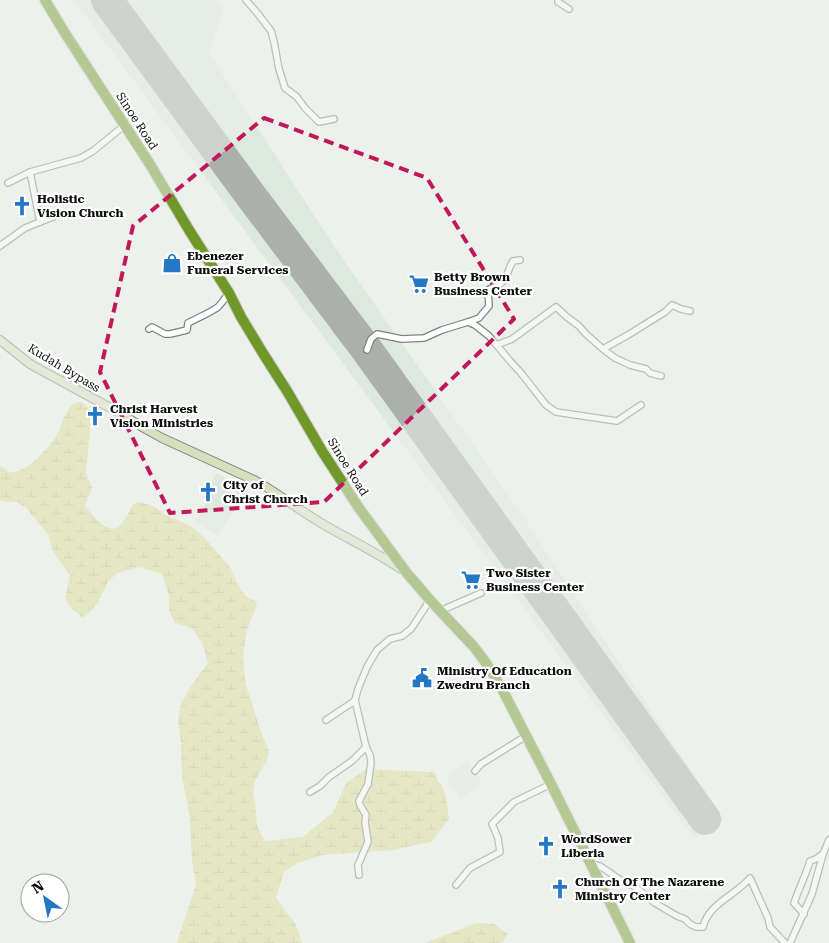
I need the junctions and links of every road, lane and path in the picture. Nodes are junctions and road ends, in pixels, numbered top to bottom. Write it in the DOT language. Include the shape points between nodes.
graph roads {
  1 [pos="45,0"];
  2 [pos="558,0"];
  3 [pos="247,2"];
  4 [pos="569,9"];
  5 [pos="334,119"];
  6 [pos="125,125"];
  7 [pos="30,172"];
  8 [pos="8,183"];
  9 [pos="56,216"];
  10 [pos="40,222"];
  11 [pos="0,246"];
  12 [pos="520,260"];
  13 [pos="228,293"];
  14 [pos="690,311"];
  15 [pos="468,322"];
  16 [pos="149,329"];
  17 [pos="0,340"];
  18 [pos="497,346"];
  19 [pos="603,348"];
  20 [pos="367,350"];
  21 [pos="661,376"];
  22 [pos="641,405"];
  23 [pos="406,572"];
  24 [pos="481,592"];
  25 [pos="430,600"];
  26 [pos="440,611"];
  27 [pos="355,700"];
  28 [pos="326,720"];
  29 [pos="526,736"];
  30 [pos="366,747"];
  31 [pos="475,771"];
  32 [pos="551,784"];
  33 [pos="310,792"];
  34 [pos="829,840"];
  35 [pos="822,854"];
  36 [pos="591,864"];
  37 [pos="358,875"];
  38 [pos="456,885"];
  39 [pos="804,914"];
  40 [pos="630,943"];
  41 [pos="785,943"];
  42 [pos="790,943"];
  1 -- 6 [label="highway, Sinoe Road"];
  2 -- 4 [label="street"];
  3 -- 5 [label="street" via="271,31 285,88 319,122"];
  6 -- 7 [label="street" via="81,158"];
  6 -- 13 [label="highway, Sinoe Road"];
  7 -- 8 [label="street"];
  7 -- 10 [label="street"];
  9 -- 10 [label="street"];
  10 -- 11 [label="street" via="25,228"];
  12 -- 15 [label="street" via="513,261 507,276 488,290 489,306 478,318"];
  13 -- 16 [label="street" via="217,308 188,323 187,330 165,334 152,327"];
  13 -- 23 [label="highway, Sinoe Road" via="322,451"];
  14 -- 19 [label="street" via="672,305"];
  15 -- 18 [label="street" via="489,336"];
  15 -- 20 [label="street" via="424,338 377,334"];
  17 -- 23 [label="street, Kudah Bypass" via="30,364 162,438 256,481"];
  18 -- 19 [label="street" via="556,307"];
  18 -- 22 [label="street" via="546,405 556,412 617,421"];
  19 -- 21 [label="street" via="615,358"];
  23 -- 25 [label="highway, Sinoe Road"];
  24 -- 26 [label="street"];
  25 -- 26 [label="highway, Sinoe Road"];
  25 -- 27 [label="street" via="411,629 390,639 377,650"];
  26 -- 29 [label="highway, Sinoe Road" via="486,663"];
  27 -- 28 [label="street"];
  27 -- 30 [label="street"];
  29 -- 31 [label="street"];
  29 -- 32 [label="highway, Sinoe Road"];
  30 -- 33 [label="street"];
  30 -- 37 [label="street" via="371,770 359,801 366,815 368,838 358,865"];
  32 -- 36 [label="highway, Sinoe Road"];
  32 -- 38 [label="street" via="514,802 492,824 500,852 470,868"];
  34 -- 35 [label="street"];
  35 -- 39 [label="street"];
  35 -- 39 [label="street" via="810,861 794,903"];
  36 -- 40 [label="highway, Sinoe Road"];
  36 -- 41 [label="street" via="633,885 655,903 696,927 703,927 716,907 750,878 770,928"];
  39 -- 42 [label="street"];
}
